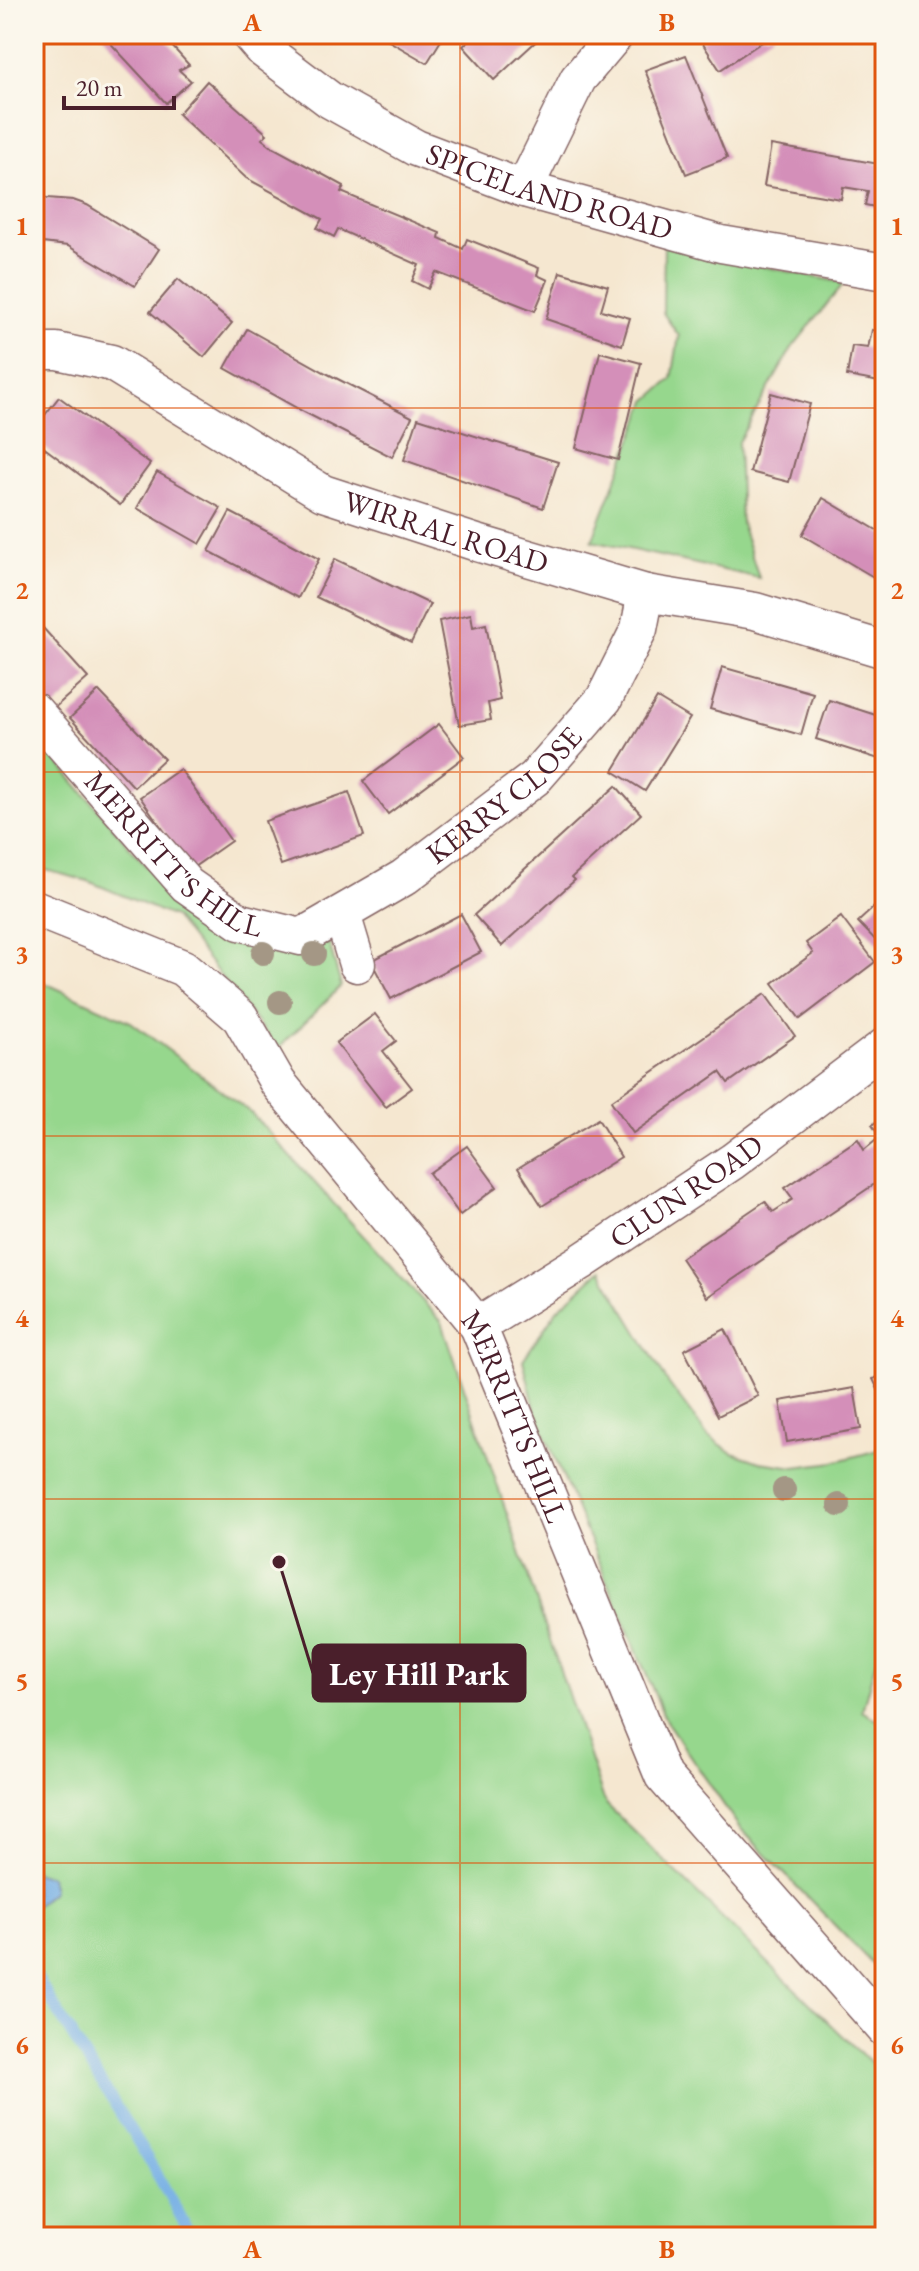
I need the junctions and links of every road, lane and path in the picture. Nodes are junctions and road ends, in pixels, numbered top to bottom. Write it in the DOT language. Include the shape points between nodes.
graph roads {
  1 [pos="249,34"];
  2 [pos="616,34"];
  3 [pos="524,189"];
  4 [pos="885,272"];
  5 [pos="34,351"];
  6 [pos="646,593"];
  7 [pos="885,650"];
  8 [pos="34,711"];
  9 [pos="34,908"];
  10 [pos="342,914"];
  11 [pos="357,964"];
  12 [pos="885,1046"];
  13 [pos="478,1326"];
  14 [pos="885,2029"];
  1 -- 3 [label="street, SPICELAND ROAD" via="330,100 416,148"];
  2 -- 3 [label="street" via="578,79"];
  3 -- 4 [label="street, SPICELAND ROAD" via="721,244"];
  5 -- 6 [label="street, WIRRAL ROAD" via="112,363 323,493"];
  6 -- 7 [label="street, WIRRAL ROAD" via="755,611"];
  6 -- 10 [label="street, KERRY CLOSE" via="639,629 604,699 535,778 403,878"];
  8 -- 10 [label="street, MERRITT'S HILL" via="187,885 240,922 301,937"];
  9 -- 13 [label="street, MERRITTS HILL" via="183,968 240,1017 278,1083"];
  10 -- 11 [label="street"];
  12 -- 13 [label="street, CLUN ROAD" via="733,1161"];
  13 -- 14 [label="street, MERRITTS HILL" via="663,1776"];
}
